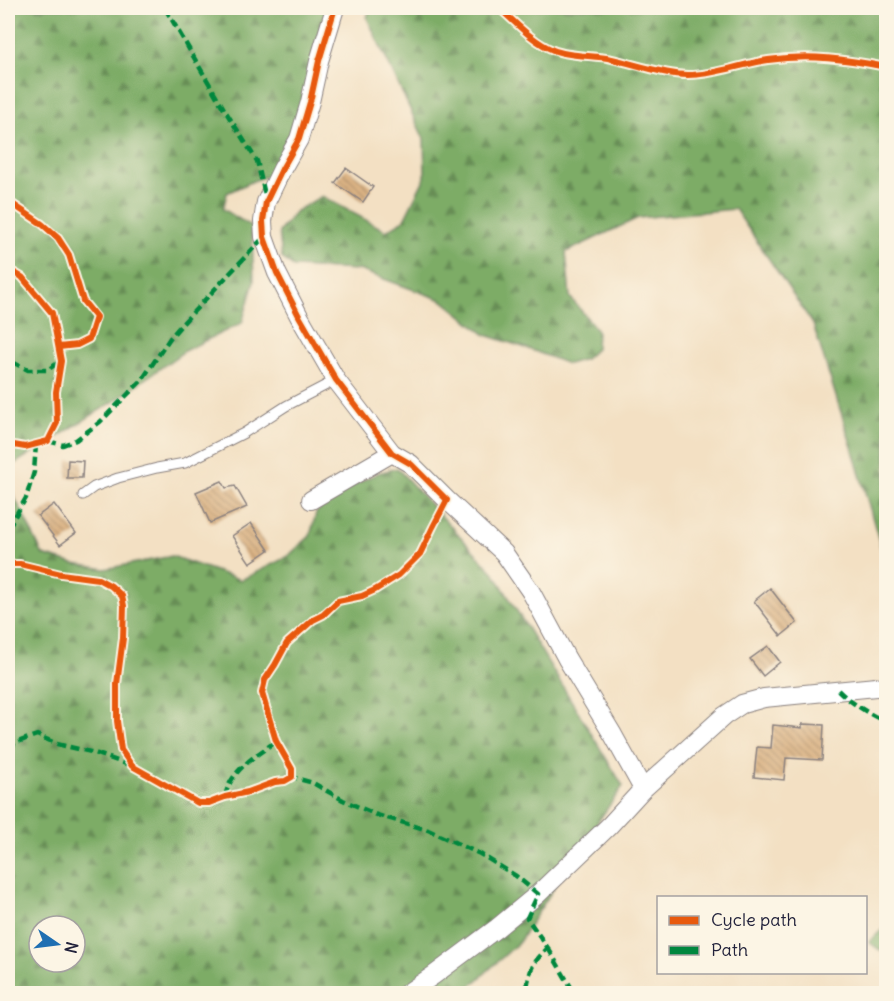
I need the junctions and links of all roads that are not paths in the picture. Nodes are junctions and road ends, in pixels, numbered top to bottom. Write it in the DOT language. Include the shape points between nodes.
graph roads {
  1 [pos="335,8"];
  2 [pos="336,380"];
  3 [pos="392,453"];
  4 [pos="83,495"];
  5 [pos="311,500"];
  6 [pos="886,686"];
  7 [pos="643,789"];
  8 [pos="406,993"];
  1 -- 2 [label="street" via="299,139 266,202 263,221 264,237 277,273"];
  2 -- 3 [label="street"];
  2 -- 4 [label="lane" via="185,463 118,478"];
  3 -- 5 [label="street"];
  3 -- 7 [label="street" via="411,464 504,553 531,592"];
  6 -- 7 [label="street" via="764,698 742,704"];
  7 -- 8 [label="street" via="537,894"];
}
